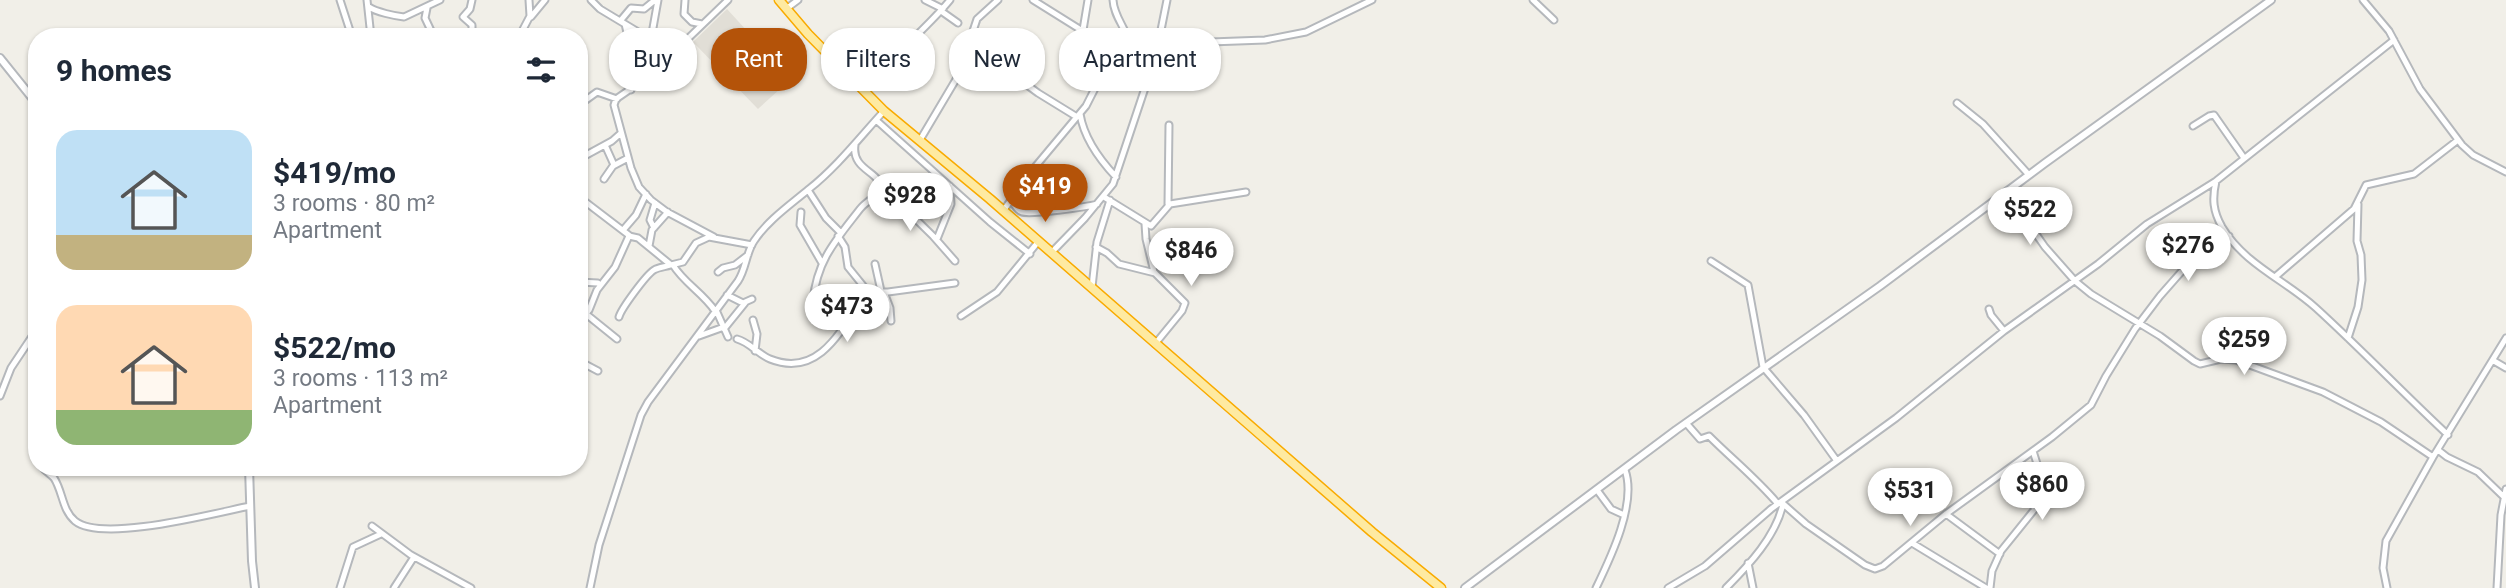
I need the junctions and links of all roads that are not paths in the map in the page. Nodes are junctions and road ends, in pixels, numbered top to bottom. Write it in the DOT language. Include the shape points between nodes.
graph roads {
  1 [pos="341,0"];
  2 [pos="367,0"];
  3 [pos="440,0"];
  4 [pos="472,0"];
  5 [pos="529,0"];
  6 [pos="545,0"];
  7 [pos="591,0"];
  8 [pos="656,0"];
  9 [pos="685,0"];
  10 [pos="728,0"];
  11 [pos="779,0"];
  12 [pos="925,0"];
  13 [pos="950,0"];
  14 [pos="998,0"];
  15 [pos="1033,0"];
  16 [pos="1088,0"];
  17 [pos="1114,0"];
  18 [pos="1167,0"];
  19 [pos="1372,0"];
  20 [pos="1533,0"];
  21 [pos="2271,0"];
  22 [pos="2363,0"];
  23 [pos="796,1"];
  24 [pos="369,7"];
  25 [pos="427,8"];
  26 [pos="786,9"];
  27 [pos="942,10"];
  28 [pos="529,19"];
  29 [pos="1554,20"];
  30 [pos="623,22"];
  31 [pos="958,23"];
  32 [pos="702,24"];
  33 [pos="349,28"];
  34 [pos="370,28"];
  35 [pos="430,28"];
  36 [pos="472,28"];
  37 [pos="524,28"];
  38 [pos="625,28"];
  39 [pos="633,28"];
  40 [pos="652,28"];
  41 [pos="974,28"];
  42 [pos="1080,28"];
  43 [pos="1083,28"];
  44 [pos="1124,28"];
  45 [pos="1162,28"];
  46 [pos="697,29"];
  47 [pos="2393,40"];
  48 [pos="1221,42"];
  49 [pos="0,58"];
  50 [pos="9,71"];
  51 [pos="0,72"];
  52 [pos="629,91"];
  53 [pos="949,91"];
  54 [pos="1035,91"];
  55 [pos="1094,91"];
  56 [pos="1144,91"];
  57 [pos="864,92"];
  58 [pos="28,93"];
  59 [pos="588,98"];
  60 [pos="617,99"];
  61 [pos="1957,103"];
  62 [pos="884,111"];
  63 [pos="1079,115"];
  64 [pos="876,120"];
  65 [pos="1169,125"];
  66 [pos="2193,126"];
  67 [pos="621,132"];
  68 [pos="920,140"];
  69 [pos="2458,140"];
  70 [pos="606,145"];
  71 [pos="855,145"];
  72 [pos="588,154"];
  73 [pos="628,158"];
  74 [pos="2244,158"];
  75 [pos="614,165"];
  76 [pos="2506,172"];
  77 [pos="2029,175"];
  78 [pos="1116,177"];
  79 [pos="604,178"];
  80 [pos="2216,181"];
  81 [pos="950,184"];
  82 [pos="879,186"];
  83 [pos="808,190"];
  84 [pos="1246,192"];
  85 [pos="646,194"];
  86 [pos="1999,198"];
  87 [pos="1011,199"];
  88 [pos="1107,199"];
  89 [pos="588,203"];
  90 [pos="655,204"];
  91 [pos="1097,204"];
  92 [pos="1168,204"];
  93 [pos="2358,204"];
  94 [pos="1003,211"];
  95 [pos="668,212"];
  96 [pos="801,212"];
  97 [pos="1145,225"];
  98 [pos="654,228"];
  99 [pos="624,229"];
  100 [pos="839,235"];
  101 [pos="630,236"];
  102 [pos="2229,236"];
  103 [pos="714,237"];
  104 [pos="937,239"];
  105 [pos="1038,242"];
  106 [pos="752,245"];
  107 [pos="649,246"];
  108 [pos="1096,247"];
  109 [pos="1052,252"];
  110 [pos="750,254"];
  111 [pos="1030,254"];
  112 [pos="956,261"];
  113 [pos="1711,261"];
  114 [pos="822,263"];
  115 [pos="875,264"];
  116 [pos="672,265"];
  117 [pos="718,272"];
  118 [pos="1155,273"];
  119 [pos="2275,277"];
  120 [pos="2075,281"];
  121 [pos="588,282"];
  122 [pos="601,282"];
  123 [pos="955,283"];
  124 [pos="1092,287"];
  125 [pos="883,292"];
  126 [pos="869,293"];
  127 [pos="727,295"];
  128 [pos="752,299"];
  129 [pos="813,301"];
  130 [pos="745,303"];
  131 [pos="1989,309"];
  132 [pos="588,310"];
  133 [pos="715,311"];
  134 [pos="588,316"];
  135 [pos="961,316"];
  136 [pos="619,317"];
  137 [pos="753,320"];
  138 [pos="891,321"];
  139 [pos="2139,323"];
  140 [pos="724,328"];
  141 [pos="2004,331"];
  142 [pos="699,336"];
  143 [pos="728,337"];
  144 [pos="2348,338"];
  145 [pos="2506,338"];
  146 [pos="617,339"];
  147 [pos="737,339"];
  148 [pos="28,342"];
  149 [pos="1155,344"];
  150 [pos="755,351"];
  151 [pos="2494,361"];
  152 [pos="588,366"];
  153 [pos="1763,367"];
  154 [pos="2506,368"];
  155 [pos="598,371"];
  156 [pos="0,396"];
  157 [pos="1686,423"];
  158 [pos="2448,435"];
  159 [pos="2438,450"];
  160 [pos="2033,451"];
  161 [pos="2433,457"];
  162 [pos="1837,461"];
  163 [pos="1625,470"];
  164 [pos="52,476"];
  165 [pos="249,476"];
  166 [pos="2506,489"];
  167 [pos="1597,491"];
  168 [pos="2504,497"];
  169 [pos="1781,503"];
  170 [pos="250,506"];
  171 [pos="1947,514"];
  172 [pos="1624,515"];
  173 [pos="372,526"];
  174 [pos="381,534"];
  175 [pos="1912,543"];
  176 [pos="2000,554"];
  177 [pos="414,557"];
  178 [pos="1748,563"];
  179 [pos="255,588"];
  180 [pos="340,588"];
  181 [pos="394,588"];
  182 [pos="471,588"];
  183 [pos="590,588"];
  184 [pos="1441,588"];
  185 [pos="1465,588"];
  186 [pos="1597,588"];
  187 [pos="1668,588"];
  188 [pos="1726,588"];
  189 [pos="1753,588"];
  190 [pos="1988,588"];
  191 [pos="2387,588"];
  192 [pos="2497,588"];
  1 -- 33 [label="street"];
  2 -- 24 [label="street"];
  3 -- 25 [label="street"];
  4 -- 36 [label="street" via="463,17"];
  5 -- 28 [label="street"];
  6 -- 28 [label="street"];
  7 -- 30 [label="street"];
  8 -- 30 [label="street" via="644,9 631,8"];
  8 -- 40 [label="street"];
  9 -- 32 [label="street" via="684,15"];
  10 -- 32 [label="street"];
  11 -- 26 [label="highway"];
  12 -- 27 [label="street"];
  13 -- 27 [label="street"];
  14 -- 41 [label="street"];
  15 -- 42 [label="street"];
  16 -- 43 [label="street"];
  17 -- 44 [label="street"];
  18 -- 45 [label="street"];
  19 -- 48 [label="street" via="1306,32"];
  20 -- 29 [label="street"];
  21 -- 77 [label="street"];
  22 -- 47 [label="street"];
  23 -- 26 [label="street"];
  24 -- 25 [label="street" via="404,17"];
  24 -- 34 [label="street"];
  25 -- 35 [label="street"];
  26 -- 57 [label="highway"];
  27 -- 31 [label="street"];
  27 -- 57 [label="street"];
  28 -- 37 [label="street"];
  30 -- 38 [label="street"];
  30 -- 39 [label="street"];
  32 -- 46 [label="street"];
  47 -- 69 [label="street" via="2420,89"];
  47 -- 74 [label="street"];
  49 -- 50 [label="street"];
  50 -- 51 [label="street"];
  50 -- 58 [label="street"];
  52 -- 60 [label="street"];
  53 -- 68 [label="street"];
  54 -- 63 [label="street"];
  55 -- 63 [label="street"];
  56 -- 78 [label="street"];
  57 -- 62 [label="highway"];
  59 -- 60 [label="street" via="597,92"];
  60 -- 67 [label="street" via="614,108"];
  61 -- 77 [label="street"];
  62 -- 64 [label="street"];
  62 -- 68 [label="highway"];
  63 -- 78 [label="street" via="1090,142"];
  63 -- 87 [label="street"];
  64 -- 71 [label="street"];
  64 -- 81 [label="street"];
  65 -- 92 [label="street"];
  66 -- 74 [label="street" via="2214,115"];
  67 -- 70 [label="street"];
  67 -- 73 [label="street"];
  68 -- 94 [label="highway"];
  69 -- 76 [label="street" via="2473,155"];
  69 -- 93 [label="street" via="2414,174 2366,185"];
  70 -- 72 [label="street"];
  70 -- 75 [label="street"];
  71 -- 82 [label="street" via="856,160 875,176"];
  71 -- 83 [label="street"];
  73 -- 75 [label="street"];
  73 -- 85 [label="street"];
  74 -- 80 [label="street"];
  75 -- 79 [label="street"];
  77 -- 86 [label="street"];
  78 -- 88 [label="street"];
  80 -- 102 [label="street" via="2215,211"];
  80 -- 120 [label="street" via="2147,224"];
  81 -- 104 [label="street" via="951,204"];
  81 -- 111 [label="street"];
  82 -- 100 [label="street"];
  82 -- 104 [label="street"];
  83 -- 100 [label="street"];
  83 -- 106 [label="street" via="777,215"];
  84 -- 92 [label="street"];
  85 -- 90 [label="street"];
  85 -- 99 [label="street"];
  86 -- 120 [label="street" via="2017,207"];
  86 -- 153 [label="street"];
  87 -- 91 [label="street" via="1025,213"];
  87 -- 94 [label="street"];
  88 -- 91 [label="street"];
  88 -- 97 [label="street"];
  88 -- 108 [label="street"];
  89 -- 99 [label="street"];
  90 -- 95 [label="street"];
  90 -- 98 [label="street" via="650,219"];
  91 -- 109 [label="street"];
  92 -- 97 [label="street" via="1154,225"];
  93 -- 119 [label="street"];
  93 -- 144 [label="street" via="2361,279"];
  94 -- 105 [label="highway"];
  95 -- 98 [label="street"];
  95 -- 103 [label="street"];
  96 -- 114 [label="street" via="800,225"];
  97 -- 118 [label="street"];
  98 -- 107 [label="street"];
  99 -- 101 [label="street"];
  100 -- 114 [label="street"];
  100 -- 126 [label="street" via="848,267"];
  101 -- 107 [label="street"];
  101 -- 122 [label="street" via="615,267"];
  102 -- 119 [label="street" via="2243,254"];
  102 -- 139 [label="street" via="2175,278"];
  103 -- 106 [label="street"];
  103 -- 116 [label="street" via="696,243 683,262"];
  104 -- 112 [label="street"];
  105 -- 109 [label="highway"];
  105 -- 111 [label="street"];
  106 -- 110 [label="street"];
  107 -- 116 [label="street"];
  108 -- 118 [label="street" via="1119,264"];
  108 -- 124 [label="street"];
  109 -- 124 [label="highway"];
  110 -- 117 [label="street"];
  110 -- 127 [label="street" via="743,275"];
  111 -- 135 [label="street" via="997,292"];
  113 -- 153 [label="street" via="1748,285"];
  114 -- 129 [label="street"];
  115 -- 125 [label="street"];
  116 -- 133 [label="street"];
  116 -- 136 [label="street" via="648,275"];
  118 -- 149 [label="street" via="1185,306"];
  119 -- 144 [label="street"];
  120 -- 139 [label="street"];
  120 -- 141 [label="street"];
  121 -- 122 [label="street"];
  122 -- 132 [label="street"];
  123 -- 125 [label="street"];
  124 -- 149 [label="highway"];
  125 -- 126 [label="street"];
  125 -- 138 [label="street"];
  126 -- 150 [label="street" via="830,346 816,357 785,362"];
  127 -- 130 [label="street"];
  127 -- 133 [label="street"];
  128 -- 130 [label="street"];
  130 -- 140 [label="street"];
  131 -- 141 [label="street"];
  133 -- 140 [label="street"];
  133 -- 142 [label="street"];
  134 -- 146 [label="street"];
  137 -- 150 [label="street"];
  139 -- 160 [label="street" via="2091,405"];
  139 -- 161 [label="street" via="2200,363 2236,360 2323,392 2381,422"];
  140 -- 142 [label="street"];
  140 -- 143 [label="street"];
  141 -- 162 [label="street"];
  142 -- 183 [label="street" via="641,415 599,545"];
  144 -- 158 [label="street"];
  145 -- 151 [label="street"];
  147 -- 150 [label="street"];
  148 -- 156 [label="street"];
  149 -- 184 [label="highway"];
  151 -- 154 [label="street"];
  151 -- 158 [label="street"];
  152 -- 155 [label="street"];
  153 -- 157 [label="street"];
  153 -- 162 [label="street"];
  157 -- 163 [label="street"];
  157 -- 169 [label="street" via="1700,439 1709,436"];
  158 -- 159 [label="street"];
  159 -- 161 [label="street"];
  159 -- 168 [label="street" via="2482,475"];
  160 -- 171 [label="street"];
  160 -- 176 [label="street" via="2039,470 2034,510"];
  161 -- 191 [label="street" via="2386,541 2383,568"];
  162 -- 169 [label="street"];
  163 -- 167 [label="street"];
  163 -- 172 [label="street" via="1629,494"];
  164 -- 170 [label="street" via="72,519 88,528 139,527"];
  165 -- 170 [label="street"];
  166 -- 168 [label="street"];
  167 -- 172 [label="street" via="1611,509"];
  167 -- 185 [label="street"];
  168 -- 192 [label="street"];
  169 -- 175 [label="street" via="1870,568 1883,566"];
  169 -- 178 [label="street" via="1765,543"];
  169 -- 187 [label="street" via="1705,566"];
  170 -- 179 [label="street"];
  171 -- 175 [label="street"];
  171 -- 176 [label="street"];
  172 -- 186 [label="street"];
  173 -- 174 [label="street"];
  174 -- 177 [label="street"];
  174 -- 180 [label="street" via="353,547"];
  175 -- 190 [label="street"];
  176 -- 190 [label="street"];
  177 -- 181 [label="street"];
  177 -- 182 [label="street"];
  178 -- 188 [label="street"];
  178 -- 189 [label="street"];
}
